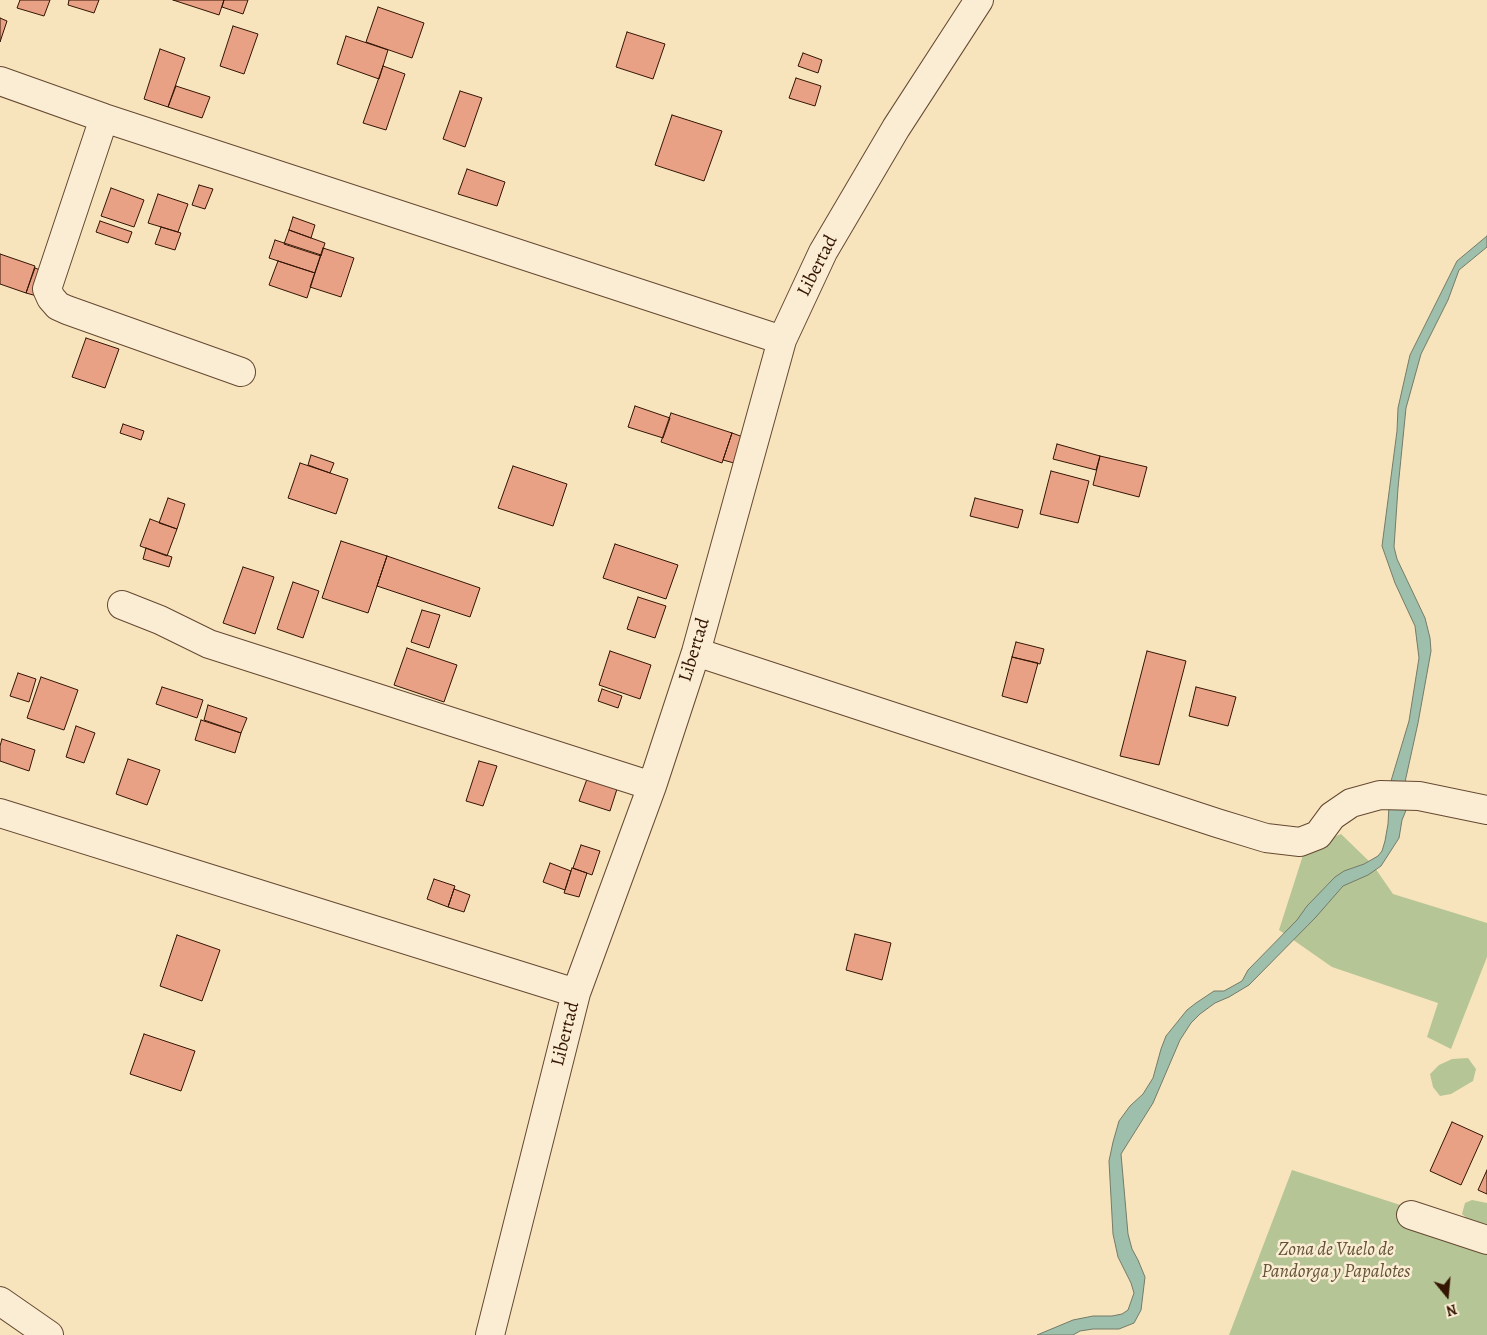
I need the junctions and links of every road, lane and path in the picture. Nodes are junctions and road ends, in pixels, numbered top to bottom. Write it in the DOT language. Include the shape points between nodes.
graph roads {
  1 [pos="979,0"];
  2 [pos="0,82"];
  3 [pos="104,118"];
  4 [pos="782,340"];
  5 [pos="241,372"];
  6 [pos="122,605"];
  7 [pos="696,652"];
  8 [pos="652,786"];
  9 [pos="1487,810"];
  10 [pos="0,813"];
  11 [pos="576,993"];
  12 [pos="1411,1215"];
  13 [pos="1487,1240"];
  14 [pos="0,1301"];
  15 [pos="49,1335"];
  16 [pos="490,1335"];
  1 -- 4 [label="street, Libertad" via="896,128 823,252"];
  2 -- 3 [label="street"];
  3 -- 4 [label="street"];
  3 -- 5 [label="street" via="47,289 51,298 67,310"];
  4 -- 7 [label="street, Libertad"];
  6 -- 8 [label="street" via="208,644"];
  7 -- 8 [label="street, Libertad"];
  7 -- 9 [label="street" via="1266,838 1300,842 1318,835 1332,816 1350,803 1380,795 1419,796"];
  8 -- 11 [label="street, Libertad"];
  10 -- 11 [label="street"];
  11 -- 16 [label="street, Libertad"];
  12 -- 13 [label="street"];
  14 -- 15 [label="street"];
}
